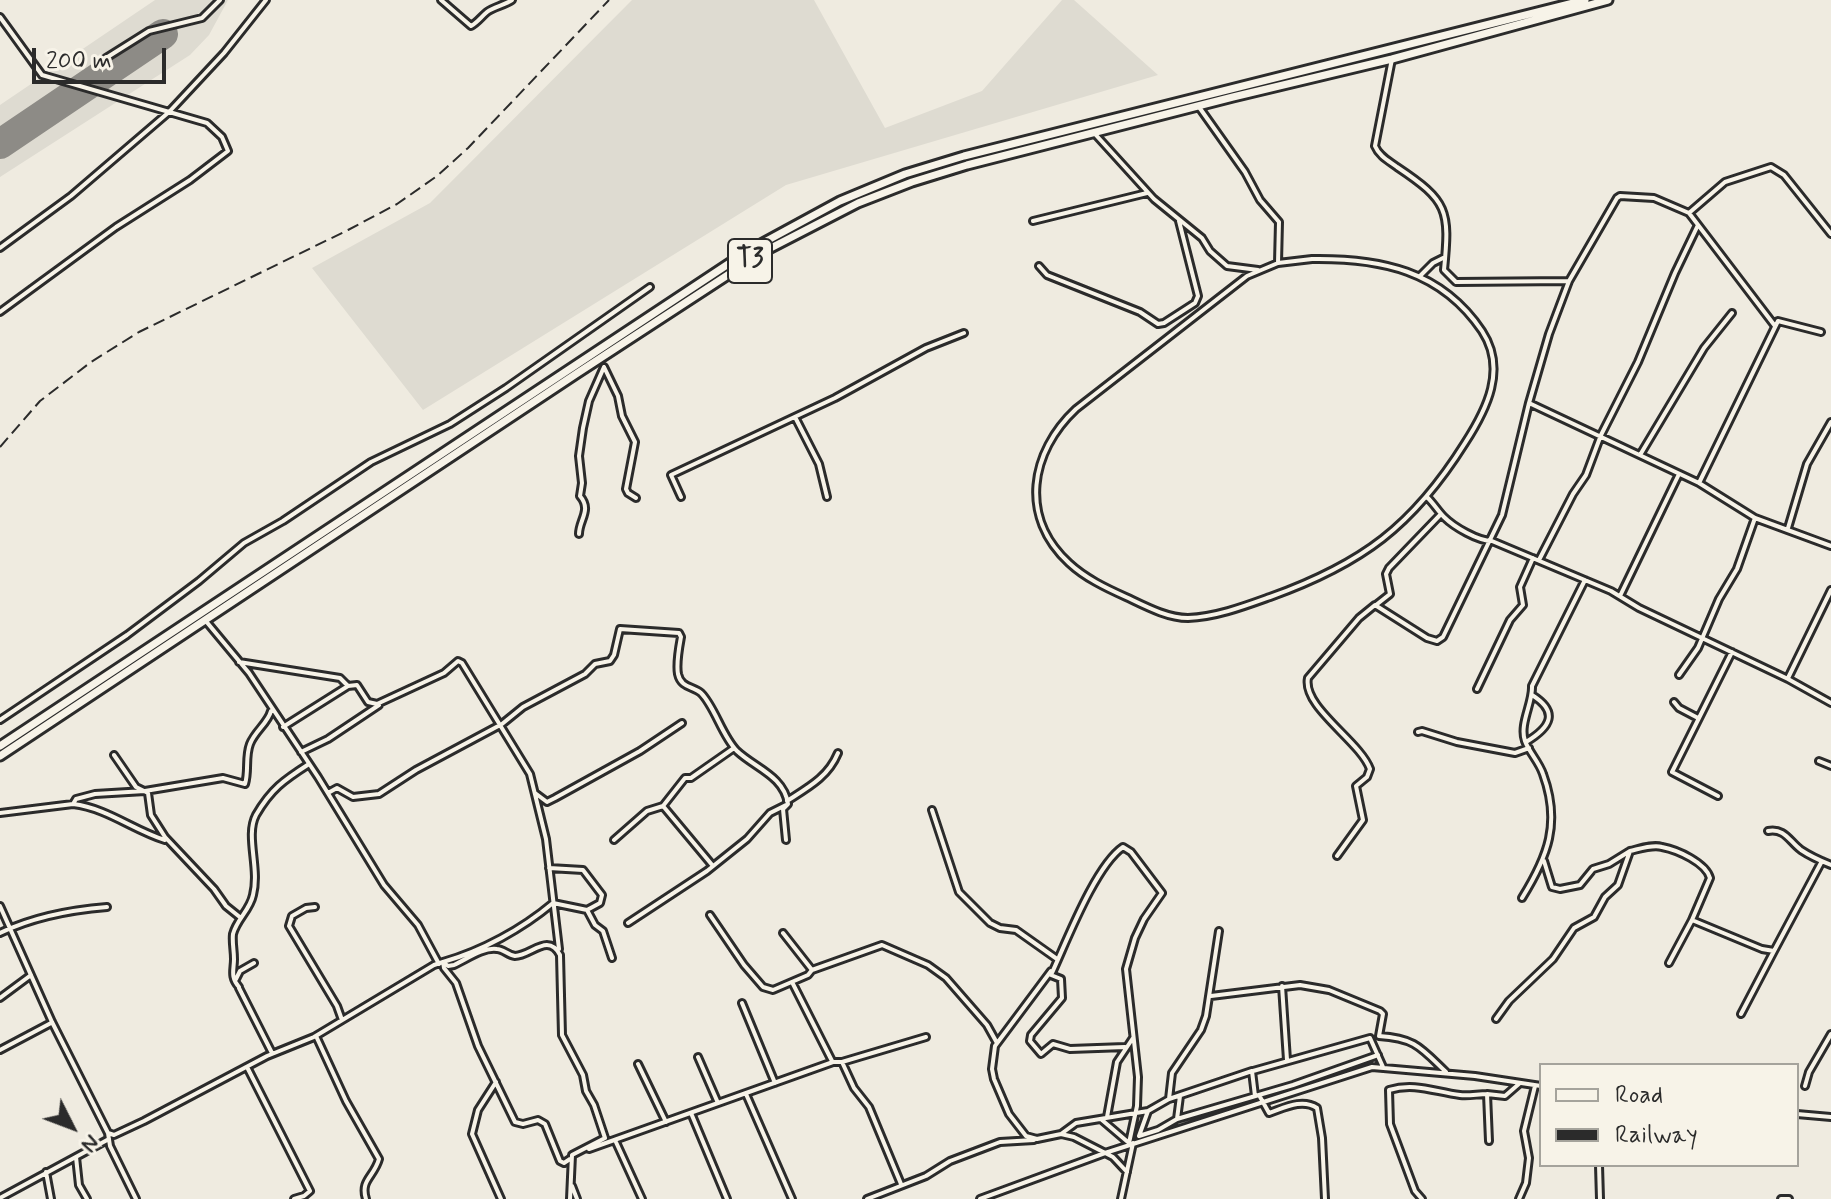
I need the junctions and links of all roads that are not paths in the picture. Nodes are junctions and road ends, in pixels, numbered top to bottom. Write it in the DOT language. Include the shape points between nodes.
graph roads {
  1 [pos="220,0"];
  2 [pos="266,0"];
  3 [pos="441,0"];
  4 [pos="512,0"];
  5 [pos="1585,0"];
  6 [pos="1608,0"];
  7 [pos="0,17"];
  8 [pos="106,58"];
  9 [pos="1392,59"];
  10 [pos="1198,105"];
  11 [pos="169,112"];
  12 [pos="1094,132"];
  13 [pos="1148,193"];
  14 [pos="1689,213"];
  15 [pos="1033,221"];
  16 [pos="1179,221"];
  17 [pos="1698,225"];
  18 [pos="1831,234"];
  19 [pos="0,248"];
  20 [pos="1445,257"];
  21 [pos="1278,263"];
  22 [pos="1039,266"];
  23 [pos="1258,270"];
  24 [pos="1420,276"];
  25 [pos="1569,281"];
  26 [pos="650,287"];
  27 [pos="0,312"];
  28 [pos="1732,313"];
  29 [pos="1775,326"];
  30 [pos="1821,332"];
  31 [pos="964,333"];
  32 [pos="601,357"];
  33 [pos="604,367"];
  34 [pos="1529,403"];
  35 [pos="795,417"];
  36 [pos="1831,422"];
  37 [pos="1601,435"];
  38 [pos="1640,455"];
  39 [pos="1679,474"];
  40 [pos="1699,483"];
  41 [pos="681,497"];
  42 [pos="827,497"];
  43 [pos="1427,497"];
  44 [pos="636,498"];
  45 [pos="1441,514"];
  46 [pos="1755,518"];
  47 [pos="1788,528"];
  48 [pos="579,534"];
  49 [pos="1492,541"];
  50 [pos="1831,546"];
  51 [pos="1536,559"];
  52 [pos="1585,580"];
  53 [pos="1831,590"];
  54 [pos="1620,596"];
  55 [pos="1375,605"];
  56 [pos="205,620"];
  57 [pos="1703,637"];
  58 [pos="1732,652"];
  59 [pos="239,662"];
  60 [pos="1679,675"];
  61 [pos="1788,679"];
  62 [pos="348,686"];
  63 [pos="1477,689"];
  64 [pos="1532,695"];
  65 [pos="267,701"];
  66 [pos="384,701"];
  67 [pos="1674,702"];
  68 [pos="1831,703"];
  69 [pos="1698,718"];
  70 [pos="0,720"];
  71 [pos="682,723"];
  72 [pos="501,724"];
  73 [pos="283,727"];
  74 [pos="1418,732"];
  75 [pos="1526,742"];
  76 [pos="0,746"];
  77 [pos="734,748"];
  78 [pos="1530,750"];
  79 [pos="300,752"];
  80 [pos="838,753"];
  81 [pos="114,755"];
  82 [pos="0,756"];
  83 [pos="1819,761"];
  84 [pos="309,764"];
  85 [pos="1831,766"];
  86 [pos="145,791"];
  87 [pos="328,793"];
  88 [pos="535,793"];
  89 [pos="1718,796"];
  90 [pos="787,802"];
  91 [pos="73,804"];
  92 [pos="663,806"];
  93 [pos="932,810"];
  94 [pos="0,813"];
  95 [pos="1768,831"];
  96 [pos="168,840"];
  97 [pos="614,840"];
  98 [pos="786,840"];
  99 [pos="1630,851"];
  100 [pos="1337,856"];
  101 [pos="1544,859"];
  102 [pos="1822,861"];
  103 [pos="1831,865"];
  104 [pos="713,866"];
  105 [pos="549,868"];
  106 [pos="1522,898"];
  107 [pos="553,903"];
  108 [pos="0,906"];
  109 [pos="107,907"];
  110 [pos="315,907"];
  111 [pos="587,910"];
  112 [pos="710,915"];
  113 [pos="241,918"];
  114 [pos="1692,920"];
  115 [pos="628,923"];
  116 [pos="9,929"];
  117 [pos="1219,931"];
  118 [pos="0,933"];
  119 [pos="783,933"];
  120 [pos="1774,951"];
  121 [pos="560,955"];
  122 [pos="612,958"];
  123 [pos="1057,961"];
  124 [pos="254,963"];
  125 [pos="441,963"];
  126 [pos="1669,963"];
  127 [pos="812,970"];
  128 [pos="31,975"];
  129 [pos="792,982"];
  130 [pos="1282,986"];
  131 [pos="239,987"];
  132 [pos="1211,996"];
  133 [pos="0,998"];
  134 [pos="742,1003"];
  135 [pos="1741,1014"];
  136 [pos="1496,1019"];
  137 [pos="342,1020"];
  138 [pos="52,1022"];
  139 [pos="1831,1034"];
  140 [pos="316,1036"];
  141 [pos="1135,1036"];
  142 [pos="926,1037"];
  143 [pos="997,1043"];
  144 [pos="1125,1047"];
  145 [pos="0,1050"];
  146 [pos="272,1053"];
  147 [pos="1378,1055"];
  148 [pos="698,1057"];
  149 [pos="1287,1060"];
  150 [pos="833,1062"];
  151 [pos="842,1062"];
  152 [pos="638,1064"];
  153 [pos="247,1067"];
  154 [pos="1383,1067"];
  155 [pos="1252,1071"];
  156 [pos="1448,1074"];
  157 [pos="496,1082"];
  158 [pos="775,1083"];
  159 [pos="1520,1083"];
  160 [pos="1538,1085"];
  161 [pos="1805,1086"];
  162 [pos="746,1094"];
  163 [pos="1487,1094"];
  164 [pos="1180,1096"];
  165 [pos="1257,1096"];
  166 [pos="1169,1099"];
  167 [pos="718,1103"];
  168 [pos="1261,1103"];
  169 [pos="1148,1111"];
  170 [pos="1136,1112"];
  171 [pos="691,1113"];
  172 [pos="1799,1114"];
  173 [pos="1107,1117"];
  174 [pos="1831,1117"];
  175 [pos="1100,1118"];
  176 [pos="1177,1119"];
  177 [pos="666,1122"];
  178 [pos="1061,1134"];
  179 [pos="108,1136"];
  180 [pos="1139,1136"];
  181 [pos="1037,1139"];
  182 [pos="615,1140"];
  183 [pos="1489,1141"];
  184 [pos="1131,1144"];
  185 [pos="1105,1153"];
  186 [pos="572,1156"];
  187 [pos="76,1157"];
  188 [pos="1599,1167"];
  189 [pos="46,1172"];
  190 [pos="1127,1172"];
  191 [pos="571,1183"];
  192 [pos="901,1184"];
  193 [pos="0,1198"];
  194 [pos="51,1199"];
  195 [pos="87,1199"];
  196 [pos="136,1199"];
  197 [pos="294,1199"];
  198 [pos="366,1199"];
  199 [pos="501,1199"];
  200 [pos="570,1199"];
  201 [pos="577,1199"];
  202 [pos="642,1199"];
  203 [pos="727,1199"];
  204 [pos="792,1199"];
  205 [pos="867,1199"];
  206 [pos="980,1199"];
  207 [pos="1121,1199"];
  208 [pos="1325,1199"];
  209 [pos="1422,1199"];
  210 [pos="1519,1199"];
  211 [pos="1600,1199"];
  212 [pos="1781,1199"];
  213 [pos="1789,1199"];
  1 -- 8 [label="street" via="202,18 149,31"];
  2 -- 11 [label="street"];
  3 -- 4 [label="street" via="471,26"];
  5 -- 76 [label="highway, T3" via="964,156 840,201 735,259"];
  6 -- 9 [label="highway, T3"];
  7 -- 11 [label="street" via="42,75"];
  9 -- 10 [label="highway, T3"];
  9 -- 20 [label="street" via="1375,146 1442,205"];
  10 -- 12 [label="highway, T3"];
  10 -- 21 [label="street" via="1279,222"];
  11 -- 19 [label="street" via="71,196"];
  11 -- 27 [label="street" via="207,123 228,151"];
  12 -- 13 [label="street"];
  12 -- 32 [label="highway, T3" via="967,165 858,203 763,252"];
  13 -- 15 [label="street"];
  13 -- 16 [label="street"];
  14 -- 17 [label="street"];
  14 -- 18 [label="street" via="1725,182 1771,167 1784,175"];
  14 -- 25 [label="street" via="1654,198 1620,196"];
  16 -- 22 [label="street" via="1198,296 1164,323 1047,275"];
  16 -- 23 [label="street" via="1227,266"];
  17 -- 29 [label="street"];
  17 -- 37 [label="street"];
  20 -- 24 [label="street"];
  20 -- 25 [label="street" via="1444,270 1456,282"];
  21 -- 23 [label="street"];
  21 -- 24 [label="street" via="1349,260 1390,265"];
  23 -- 43 [label="street" via="1076,409 1055,433 1039,468 1037,507 1058,551 1069,564 1133,601 1170,615 1200,616 1262,600 1336,571 1386,536"];
  24 -- 43 [label="street" via="1476,323 1490,346 1493,371 1483,415"];
  25 -- 34 [label="street"];
  26 -- 70 [label="street" via="450,424 371,462 244,543 127,635"];
  28 -- 38 [label="street" via="1704,348"];
  29 -- 30 [label="street" via="1781,321"];
  29 -- 40 [label="street"];
  31 -- 35 [label="street"];
  32 -- 33 [label="street"];
  32 -- 56 [label="highway, T3"];
  33 -- 44 [label="street" via="635,442 626,489"];
  33 -- 48 [label="street" via="589,401 579,456 586,514"];
  34 -- 37 [label="street"];
  34 -- 49 [label="street"];
  35 -- 41 [label="street" via="671,475"];
  35 -- 42 [label="street" via="819,464"];
  36 -- 47 [label="street" via="1807,464"];
  37 -- 38 [label="street"];
  37 -- 51 [label="street" via="1586,475"];
  38 -- 39 [label="street"];
  39 -- 40 [label="street"];
  39 -- 54 [label="street"];
  40 -- 46 [label="street"];
  43 -- 45 [label="street"];
  45 -- 49 [label="street"];
  45 -- 55 [label="street" via="1389,568 1390,594"];
  46 -- 47 [label="street"];
  46 -- 57 [label="street" via="1744,554"];
  47 -- 50 [label="street"];
  49 -- 51 [label="street"];
  49 -- 55 [label="street" via="1440,640 1427,638"];
  51 -- 52 [label="street"];
  51 -- 63 [label="street" via="1520,587 1523,605 1510,620"];
  52 -- 54 [label="street"];
  52 -- 64 [label="street" via="1534,680"];
  53 -- 61 [label="street"];
  54 -- 57 [label="street"];
  55 -- 100 [label="street" via="1307,680 1329,721 1361,752 1370,769 1355,787 1363,820"];
  56 -- 59 [label="street"];
  56 -- 82 [label="highway, T3"];
  57 -- 58 [label="street"];
  57 -- 60 [label="street"];
  58 -- 61 [label="street"];
  58 -- 69 [label="street"];
  59 -- 62 [label="street" via="340,678"];
  59 -- 65 [label="street"];
  61 -- 68 [label="street"];
  62 -- 66 [label="street" via="357,685 371,704"];
  62 -- 73 [label="street"];
  64 -- 75 [label="street"];
  64 -- 75 [label="street" via="1547,704 1549,712 1544,728"];
  65 -- 73 [label="street"];
  65 -- 86 [label="street" via="272,713 249,746 245,784 223,778"];
  66 -- 72 [label="street" via="458,661"];
  66 -- 79 [label="street"];
  67 -- 69 [label="street"];
  69 -- 89 [label="street" via="1672,772"];
  71 -- 88 [label="street" via="547,802"];
  72 -- 77 [label="street" via="595,664 610,661 620,629 679,633 680,679 700,693"];
  72 -- 87 [label="street" via="379,794 353,797 337,788"];
  72 -- 88 [label="street"];
  73 -- 79 [label="street"];
  74 -- 78 [label="street" via="1515,753"];
  75 -- 78 [label="street"];
  77 -- 90 [label="street" via="782,787"];
  77 -- 92 [label="street" via="685,778"];
  78 -- 101 [label="street" via="1548,791 1551,838"];
  79 -- 84 [label="street"];
  80 -- 90 [label="street" via="821,779"];
  81 -- 86 [label="street" via="136,787"];
  83 -- 85 [label="street"];
  84 -- 87 [label="street"];
  84 -- 113 [label="street" via="276,786 256,815 251,844 256,877 253,897"];
  86 -- 91 [label="street" via="95,794"];
  86 -- 96 [label="street" via="151,815"];
  87 -- 125 [label="street" via="354,840"];
  88 -- 105 [label="street"];
  90 -- 98 [label="street"];
  90 -- 104 [label="street"];
  91 -- 94 [label="street"];
  91 -- 96 [label="street" via="103,811"];
  92 -- 97 [label="street" via="647,811"];
  92 -- 104 [label="street"];
  93 -- 123 [label="street" via="959,892 990,923 1016,930"];
  95 -- 102 [label="street" via="1784,833"];
  96 -- 113 [label="street"];
  99 -- 101 [label="street" via="1593,869 1584,882 1570,888 1552,887"];
  99 -- 114 [label="street" via="1659,845 1707,870 1710,878"];
  99 -- 136 [label="street" via="1618,885 1594,917 1574,928 1553,959"];
  101 -- 106 [label="street"];
  102 -- 103 [label="street"];
  102 -- 120 [label="street"];
  104 -- 115 [label="street"];
  105 -- 107 [label="street"];
  105 -- 111 [label="street" via="583,870 602,895 600,903"];
  107 -- 111 [label="street"];
  107 -- 121 [label="street"];
  107 -- 125 [label="street" via="522,926"];
  108 -- 116 [label="street"];
  109 -- 116 [label="street" via="29,920"];
  110 -- 137 [label="street" via="292,916 289,926"];
  111 -- 122 [label="street" via="603,931"];
  112 -- 129 [label="street" via="763,987 773,990"];
  113 -- 131 [label="street" via="233,935 232,970"];
  114 -- 120 [label="street"];
  114 -- 126 [label="street"];
  116 -- 118 [label="street"];
  116 -- 128 [label="street"];
  117 -- 132 [label="street"];
  119 -- 127 [label="street"];
  120 -- 135 [label="street"];
  121 -- 125 [label="street" via="553,946 518,955 495,948 454,965"];
  121 -- 186 [label="street" via="562,1035 605,1138"];
  123 -- 141 [label="street" via="1101,875 1117,851 1126,848 1162,893 1144,919 1127,964"];
  123 -- 143 [label="street"];
  123 -- 144 [label="street" via="1051,975 1061,979 1062,998 1030,1041 1041,1054 1053,1044 1070,1049"];
  124 -- 131 [label="street" via="236,977"];
  125 -- 137 [label="street"];
  125 -- 157 [label="street" via="456,983 468,1024"];
  127 -- 129 [label="street"];
  127 -- 143 [label="street" via="874,946 889,947 946,978"];
  128 -- 133 [label="street"];
  128 -- 138 [label="street"];
  129 -- 150 [label="street"];
  130 -- 132 [label="street"];
  130 -- 149 [label="street"];
  130 -- 156 [label="street" via="1322,988 1376,1009 1383,1014 1379,1036 1424,1048"];
  131 -- 146 [label="street"];
  132 -- 166 [label="street" via="1201,1030 1172,1073"];
  134 -- 158 [label="street"];
  137 -- 140 [label="street"];
  138 -- 145 [label="street"];
  138 -- 179 [label="street"];
  139 -- 161 [label="street"];
  140 -- 146 [label="street"];
  140 -- 198 [label="street" via="379,1159 365,1182"];
  141 -- 144 [label="street"];
  141 -- 170 [label="street"];
  142 -- 151 [label="street"];
  143 -- 181 [label="street" via="992,1069 1001,1098 1022,1133"];
  144 -- 173 [label="street" via="1116,1065"];
  146 -- 153 [label="street"];
  147 -- 149 [label="street" via="1370,1038"];
  147 -- 154 [label="street"];
  147 -- 165 [label="street"];
  148 -- 167 [label="street"];
  149 -- 155 [label="street"];
  150 -- 151 [label="street"];
  150 -- 158 [label="street"];
  151 -- 192 [label="street" via="874,1116"];
  152 -- 177 [label="street"];
  153 -- 179 [label="street"];
  153 -- 197 [label="street" via="310,1191"];
  154 -- 156 [label="street"];
  154 -- 168 [label="street"];
  155 -- 164 [label="street"];
  155 -- 165 [label="street"];
  156 -- 159 [label="street"];
  157 -- 186 [label="street" via="515,1122 545,1124 560,1161"];
  157 -- 199 [label="street" via="478,1110 472,1134"];
  158 -- 162 [label="street"];
  159 -- 160 [label="street"];
  159 -- 163 [label="street" via="1505,1096"];
  160 -- 210 [label="street" via="1524,1131 1529,1158"];
  162 -- 167 [label="street"];
  162 -- 204 [label="street"];
  163 -- 183 [label="street"];
  163 -- 209 [label="street" via="1431,1087 1389,1090 1390,1124"];
  164 -- 166 [label="street"];
  164 -- 176 [label="street"];
  165 -- 168 [label="street"];
  165 -- 176 [label="street"];
  166 -- 169 [label="street"];
  167 -- 171 [label="street"];
  168 -- 184 [label="street"];
  168 -- 208 [label="street" via="1268,1113 1300,1103 1317,1108"];
  169 -- 170 [label="street"];
  169 -- 180 [label="street"];
  170 -- 173 [label="street"];
  170 -- 184 [label="street"];
  171 -- 177 [label="street"];
  171 -- 203 [label="street"];
  172 -- 174 [label="street"];
  173 -- 175 [label="street"];
  175 -- 178 [label="street" via="1076,1123"];
  175 -- 184 [label="street"];
  176 -- 180 [label="street"];
  177 -- 182 [label="street"];
  178 -- 181 [label="street"];
  178 -- 185 [label="street"];
  179 -- 187 [label="street"];
  179 -- 196 [label="street"];
  180 -- 184 [label="street"];
  181 -- 192 [label="street" via="1000,1142"];
  182 -- 186 [label="street"];
  182 -- 202 [label="street"];
  184 -- 185 [label="street"];
  184 -- 190 [label="street"];
  185 -- 190 [label="street"];
  185 -- 206 [label="street"];
  186 -- 191 [label="street"];
  187 -- 189 [label="street"];
  187 -- 195 [label="street" via="79,1185"];
  188 -- 211 [label="street"];
  189 -- 193 [label="street"];
  189 -- 194 [label="street"];
  190 -- 207 [label="street"];
  191 -- 200 [label="street"];
  191 -- 201 [label="street"];
  192 -- 205 [label="street"];
  212 -- 213 [label="street"];
}
